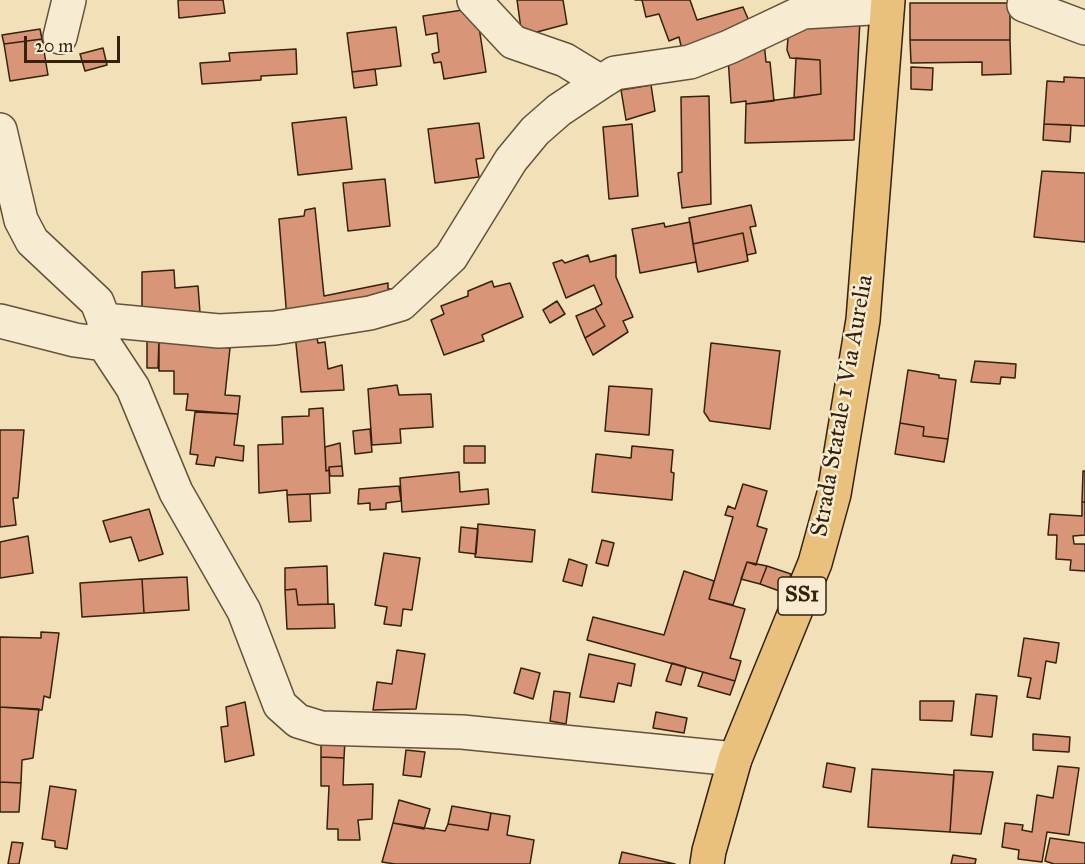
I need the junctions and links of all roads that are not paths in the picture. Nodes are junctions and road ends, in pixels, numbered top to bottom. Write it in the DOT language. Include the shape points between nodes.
graph roads {
  1 [pos="69,0"];
  2 [pos="474,0"];
  3 [pos="888,3"];
  4 [pos="1024,4"];
  5 [pos="1085,28"];
  6 [pos="60,37"];
  7 [pos="601,82"];
  8 [pos="0,129"];
  9 [pos="0,321"];
  10 [pos="104,332"];
  11 [pos="735,759"];
  12 [pos="707,864"];
  1 -- 6 [label="street"];
  2 -- 7 [label="street" via="513,42 565,60"];
  3 -- 7 [label="street" via="803,12 690,62 615,73"];
  3 -- 11 [label="main road, Strada Statale 1 Via Aurelia / SS1" via="863,320 834,494 815,563"];
  4 -- 5 [label="street"];
  7 -- 10 [label="street" via="535,131 511,160 451,257 401,304 370,313 275,328 219,331 160,327"];
  8 -- 10 [label="street" via="21,220 33,241 97,302"];
  9 -- 10 [label="street" via="75,340"];
  10 -- 11 [label="street" via="133,388 176,492 244,611 280,705 298,720 321,728 462,732"];
  11 -- 12 [label="main road, Strada Statale 1 Via Aurelia / SS1"];
}
